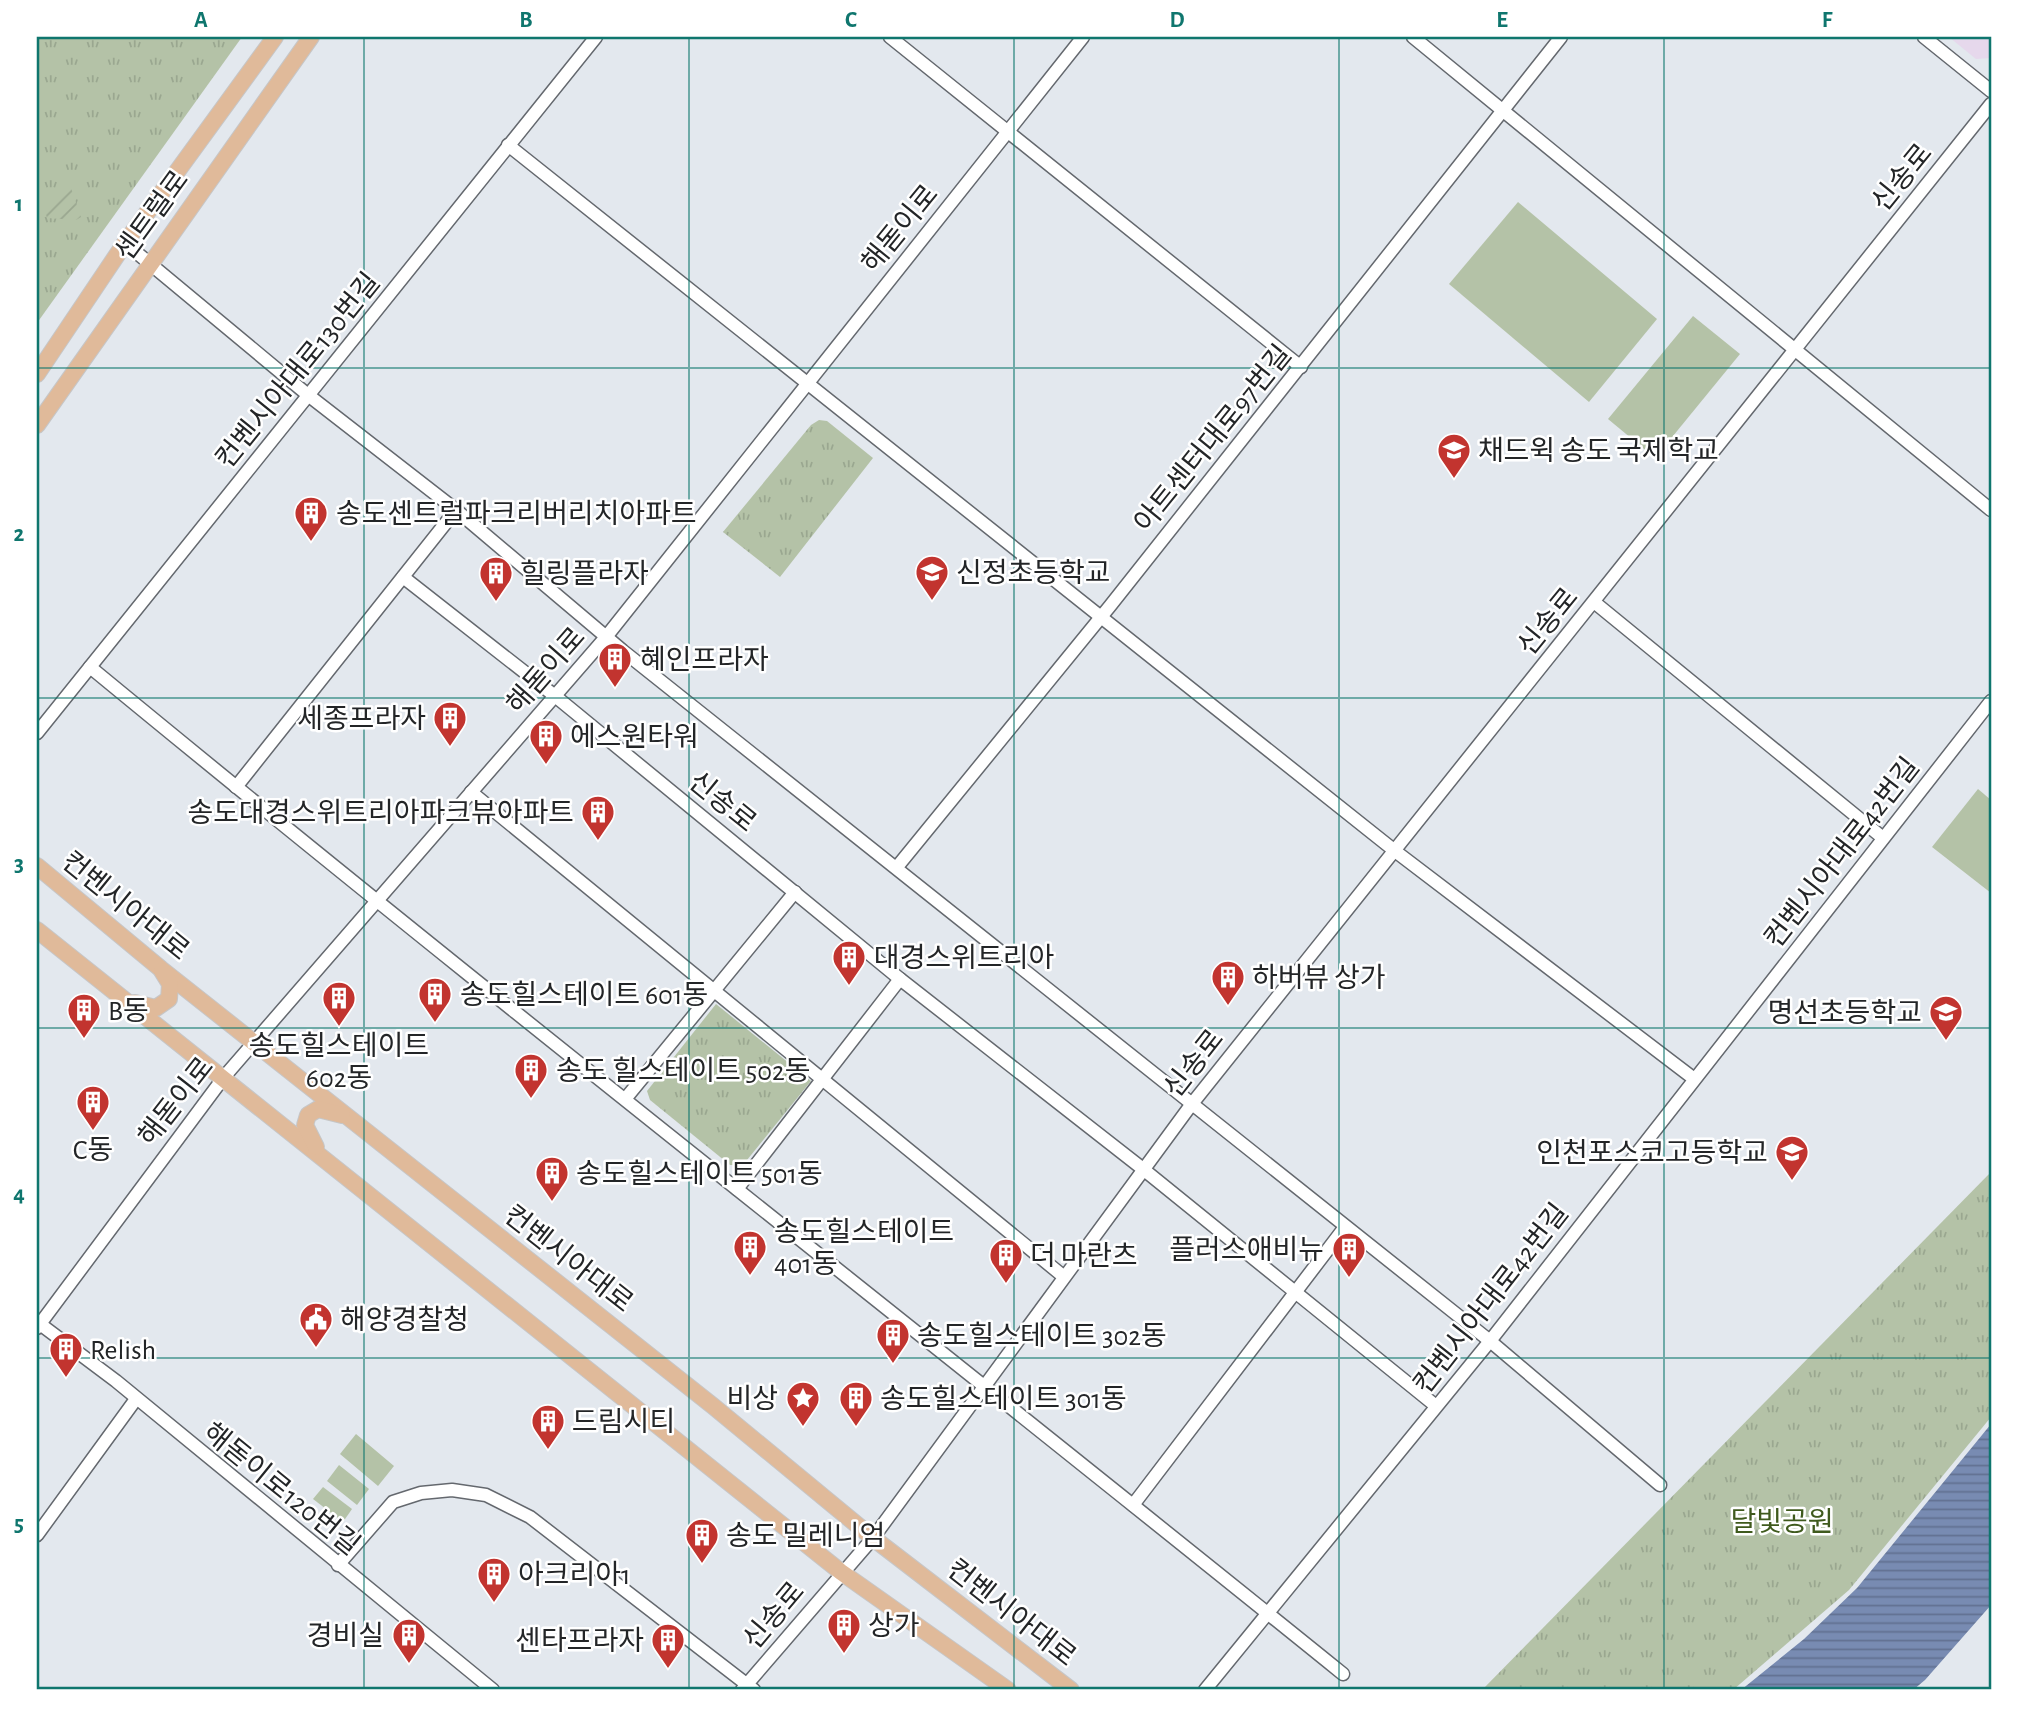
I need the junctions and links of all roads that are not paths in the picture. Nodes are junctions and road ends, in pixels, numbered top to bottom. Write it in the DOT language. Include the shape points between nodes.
graph roads {
  1 [pos="275,37"];
  2 [pos="311,37"];
  3 [pos="596,37"];
  4 [pos="890,37"];
  5 [pos="1083,37"];
  6 [pos="1413,37"];
  7 [pos="1561,37"];
  8 [pos="1924,37"];
  9 [pos="1991,91"];
  10 [pos="1991,104"];
  11 [pos="1502,108"];
  12 [pos="1008,131"];
  13 [pos="508,145"];
  14 [pos="125,243"];
  15 [pos="149,263"];
  16 [pos="1796,349"];
  17 [pos="1301,367"];
  18 [pos="37,374"];
  19 [pos="806,384"];
  20 [pos="308,395"];
  21 [pos="37,425"];
  22 [pos="456,510"];
  23 [pos="1991,510"];
  24 [pos="402,577"];
  25 [pos="1594,602"];
  26 [pos="1102,616"];
  27 [pos="606,637"];
  28 [pos="90,667"];
  29 [pos="555,696"];
  30 [pos="1991,701"];
  31 [pos="37,733"];
  32 [pos="236,787"];
  33 [pos="471,792"];
  34 [pos="1883,838"];
  35 [pos="1395,851"];
  36 [pos="37,866"];
  37 [pos="897,867"];
  38 [pos="795,892"];
  39 [pos="376,902"];
  40 [pos="37,930"];
  41 [pos="151,961"];
  42 [pos="900,979"];
  43 [pos="713,990"];
  44 [pos="127,1000"];
  45 [pos="253,1041"];
  46 [pos="224,1077"];
  47 [pos="821,1078"];
  48 [pos="1693,1078"];
  49 [pos="626,1098"];
  50 [pos="1191,1105"];
  51 [pos="355,1122"];
  52 [pos="324,1157"];
  53 [pos="1143,1168"];
  54 [pos="737,1189"];
  55 [pos="1345,1227"];
  56 [pos="1063,1276"];
  57 [pos="1295,1291"];
  58 [pos="38,1326"];
  59 [pos="1490,1341"];
  60 [pos="983,1386"];
  61 [pos="136,1399"];
  62 [pos="1436,1406"];
  63 [pos="1660,1485"];
  64 [pos="1133,1505"];
  65 [pos="37,1535"];
  66 [pos="873,1538"];
  67 [pos="338,1565"];
  68 [pos="841,1572"];
  69 [pos="1269,1614"];
  70 [pos="1343,1674"];
  71 [pos="747,1688"];
  72 [pos="1005,1689"];
  73 [pos="492,1690"];
  74 [pos="1071,1690"];
  75 [pos="1205,1690"];
  1 -- 14 [label="main road, 센트럴로"];
  2 -- 15 [label="main road, 센트럴로"];
  3 -- 13 [label="street, 컨벤시아대로130번길"];
  4 -- 12 [label="street"];
  5 -- 12 [label="street, 해돋이로"];
  6 -- 11 [label="street"];
  7 -- 11 [label="street, 아트센터대로97번길"];
  8 -- 9 [label="street"];
  10 -- 16 [label="street, 신송로"];
  11 -- 16 [label="street"];
  11 -- 17 [label="street, 아트센터대로97번길"];
  12 -- 17 [label="street"];
  12 -- 19 [label="street, 해돋이로"];
  13 -- 19 [label="street"];
  13 -- 20 [label="street, 컨벤시아대로130번길"];
  14 -- 15 [label="street"];
  14 -- 18 [label="main road, 센트럴로"];
  15 -- 20 [label="street"];
  15 -- 21 [label="main road, 센트럴로"];
  16 -- 23 [label="street"];
  16 -- 25 [label="street, 신송로"];
  17 -- 26 [label="street, 아트센터대로97번길"];
  19 -- 26 [label="street"];
  19 -- 27 [label="street, 해돋이로"];
  20 -- 22 [label="street"];
  20 -- 28 [label="street, 컨벤시아대로130번길"];
  22 -- 24 [label="street"];
  22 -- 27 [label="street"];
  24 -- 29 [label="street, 신송로"];
  24 -- 32 [label="street"];
  25 -- 34 [label="street"];
  25 -- 35 [label="street, 신송로"];
  26 -- 35 [label="street"];
  26 -- 37 [label="street, 아트센터대로97번길"];
  27 -- 29 [label="street, 해돋이로"];
  27 -- 37 [label="street"];
  28 -- 31 [label="street, 컨벤시아대로130번길"];
  28 -- 32 [label="street"];
  29 -- 33 [label="street, 해돋이로"];
  29 -- 38 [label="street, 신송로"];
  30 -- 34 [label="street, 컨벤시아대로42번길"];
  32 -- 39 [label="street"];
  33 -- 39 [label="street, 해돋이로"];
  33 -- 43 [label="street"];
  34 -- 48 [label="street, 컨벤시아대로42번길"];
  35 -- 48 [label="street"];
  35 -- 50 [label="street, 신송로"];
  36 -- 41 [label="main road, 컨벤시아대로"];
  37 -- 50 [label="street"];
  38 -- 42 [label="street, 신송로"];
  38 -- 43 [label="street"];
  39 -- 45 [label="street, 해돋이로"];
  39 -- 49 [label="street"];
  40 -- 44 [label="main road"];
  41 -- 44 [label="main road" via="170,984 169,999 149,1009"];
  41 -- 45 [label="main road, 컨벤시아대로"];
  42 -- 47 [label="street"];
  42 -- 53 [label="street, 신송로"];
  43 -- 47 [label="street"];
  43 -- 49 [label="street"];
  44 -- 46 [label="main road"];
  45 -- 46 [label="street, 해돋이로"];
  45 -- 51 [label="main road, 컨벤시아대로"];
  46 -- 52 [label="main road"];
  46 -- 58 [label="street, 해돋이로"];
  47 -- 54 [label="street"];
  47 -- 56 [label="street"];
  48 -- 59 [label="street, 컨벤시아대로42번길"];
  49 -- 54 [label="street"];
  50 -- 53 [label="street, 신송로"];
  50 -- 55 [label="street"];
  51 -- 52 [label="main road" via="331,1111 310,1112 305,1125"];
  51 -- 66 [label="main road, 컨벤시아대로"];
  52 -- 68 [label="main road"];
  53 -- 56 [label="street, 신송로"];
  53 -- 57 [label="street"];
  54 -- 60 [label="street"];
  55 -- 57 [label="street"];
  55 -- 59 [label="street"];
  56 -- 60 [label="street, 신송로"];
  57 -- 62 [label="street"];
  57 -- 64 [label="street"];
  58 -- 61 [label="street, 해돋이로120번길"];
  59 -- 62 [label="street, 컨벤시아대로42번길"];
  59 -- 63 [label="street"];
  60 -- 64 [label="street"];
  60 -- 66 [label="street, 신송로"];
  61 -- 65 [label="street"];
  61 -- 67 [label="street, 해돋이로120번길"];
  62 -- 69 [label="street, 컨벤시아대로42번길"];
  64 -- 69 [label="street"];
  66 -- 68 [label="street, 신송로"];
  66 -- 74 [label="main road, 컨벤시아대로"];
  67 -- 71 [label="street" via="393,1502 452,1490 486,1495 530,1517"];
  67 -- 73 [label="street, 해돋이로120번길"];
  68 -- 71 [label="street, 신송로"];
  68 -- 72 [label="main road"];
  69 -- 70 [label="street"];
  69 -- 75 [label="street, 컨벤시아대로42번길"];
}
